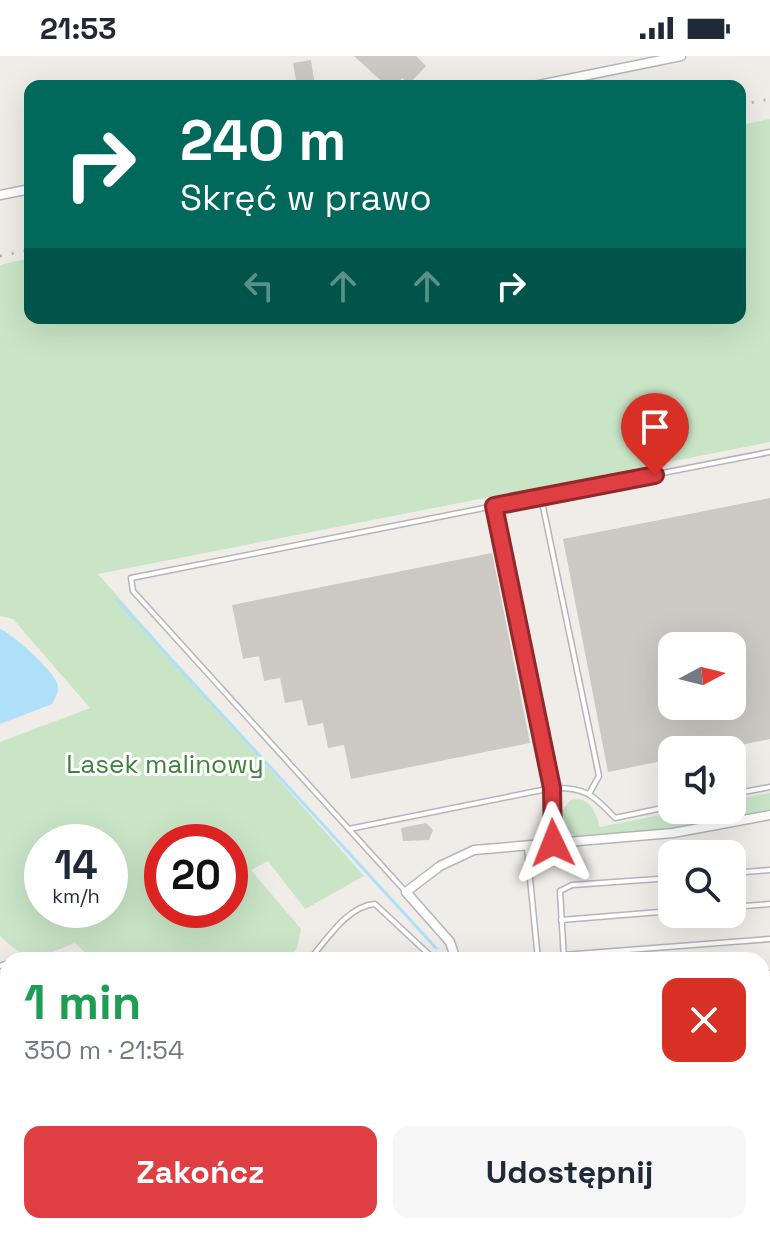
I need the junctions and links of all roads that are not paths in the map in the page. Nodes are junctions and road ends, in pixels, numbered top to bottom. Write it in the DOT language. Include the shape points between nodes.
graph roads {
  1 [pos="681,56"];
  2 [pos="563,80"];
  3 [pos="24,190"];
  4 [pos="0,195"];
  5 [pos="770,452"];
  6 [pos="541,497"];
  7 [pos="494,506"];
  8 [pos="770,787"];
  9 [pos="552,788"];
  10 [pos="746,791"];
  11 [pos="589,794"];
  12 [pos="658,809"];
  13 [pos="770,815"];
  14 [pos="349,829"];
  15 [pos="553,843"];
  16 [pos="527,845"];
  17 [pos="770,870"];
  18 [pos="746,872"];
  19 [pos="658,879"];
  20 [pos="406,892"];
  21 [pos="770,904"];
  22 [pos="746,906"];
  23 [pos="658,912"];
  24 [pos="561,920"];
  25 [pos="770,939"];
  26 [pos="316,952"];
  27 [pos="426,952"];
  28 [pos="453,952"];
  29 [pos="537,952"];
  30 [pos="564,952"];
  31 [pos="621,952"];
  1 -- 2 [label="street"];
  3 -- 4 [label="street"];
  5 -- 6 [label="lane"];
  6 -- 7 [label="lane"];
  6 -- 11 [label="lane" via="599,776"];
  7 -- 9 [label="lane"];
  7 -- 14 [label="lane" via="131,578 133,591"];
  8 -- 10 [label="lane"];
  9 -- 11 [label="lane" via="579,787"];
  9 -- 14 [label="lane"];
  9 -- 15 [label="lane"];
  11 -- 12 [label="lane" via="615,818"];
  13 -- 15 [label="street" via="673,833"];
  14 -- 20 [label="lane"];
  15 -- 16 [label="street"];
  16 -- 20 [label="street" via="474,850 440,866"];
  16 -- 29 [label="lane"];
  17 -- 18 [label="lane"];
  19 -- 24 [label="lane" via="572,885 560,891"];
  20 -- 28 [label="street"];
  21 -- 22 [label="lane"];
  23 -- 24 [label="lane"];
  24 -- 30 [label="lane"];
  25 -- 31 [label="lane"];
  26 -- 27 [label="lane" via="351,913 375,904"];
}
